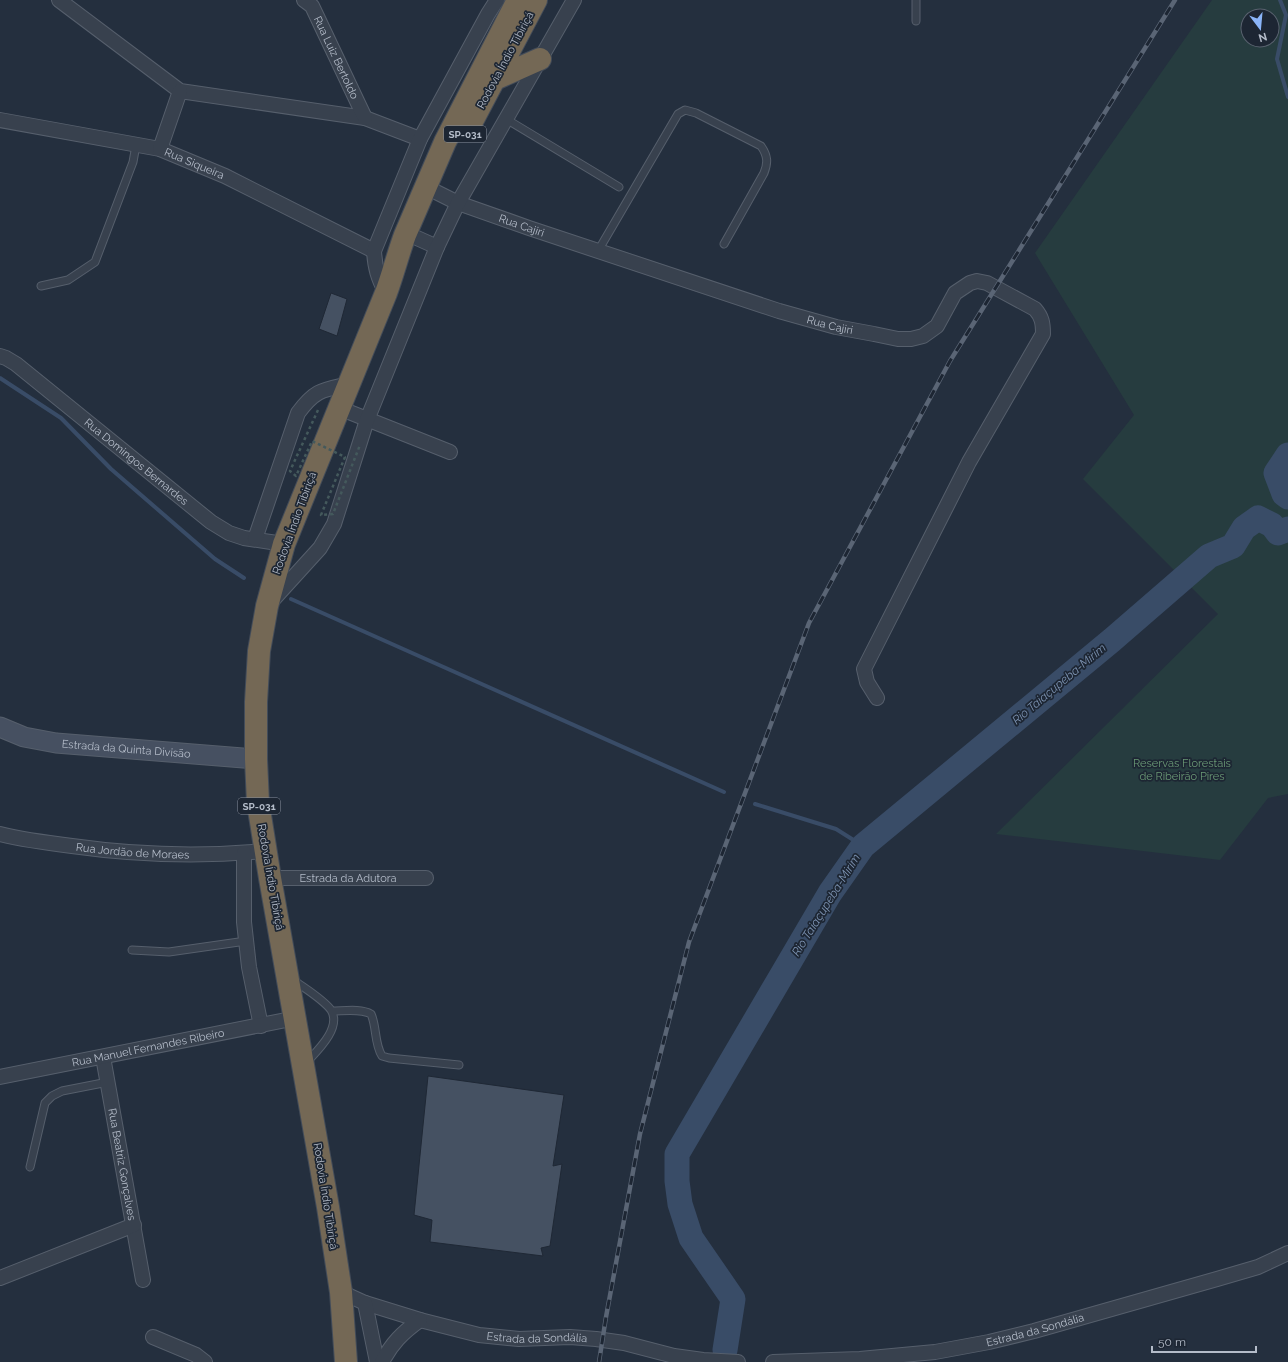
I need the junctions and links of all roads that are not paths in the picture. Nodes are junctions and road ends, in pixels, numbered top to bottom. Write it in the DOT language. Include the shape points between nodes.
graph roads {
  1 [pos="59,0"];
  2 [pos="497,0"];
  3 [pos="518,0"];
  4 [pos="536,0"];
  5 [pos="574,0"];
  6 [pos="916,0"];
  7 [pos="310,2"];
  8 [pos="916,21"];
  9 [pos="540,59"];
  10 [pos="494,79"];
  11 [pos="180,91"];
  12 [pos="365,118"];
  13 [pos="506,119"];
  14 [pos="0,120"];
  15 [pos="420,139"];
  16 [pos="136,145"];
  17 [pos="160,149"];
  18 [pos="619,187"];
  19 [pos="436,192"];
  20 [pos="458,202"];
  21 [pos="416,238"];
  22 [pos="724,244"];
  23 [pos="437,247"];
  24 [pos="374,251"];
  25 [pos="598,251"];
  26 [pos="395,268"];
  27 [pos="41,286"];
  28 [pos="386,293"];
  29 [pos="0,356"];
  30 [pos="349,384"];
  31 [pos="328,409"];
  32 [pos="367,420"];
  33 [pos="450,452"];
  34 [pos="255,539"];
  35 [pos="284,544"];
  36 [pos="267,606"];
  37 [pos="877,698"];
  38 [pos="0,727"];
  39 [pos="256,759"];
  40 [pos="0,834"];
  41 [pos="255,852"];
  42 [pos="270,878"];
  43 [pos="426,878"];
  44 [pos="246,941"];
  45 [pos="132,950"];
  46 [pos="288,976"];
  47 [pos="332,1011"];
  48 [pos="296,1018"];
  49 [pos="261,1026"];
  50 [pos="103,1056"];
  51 [pos="459,1065"];
  52 [pos="303,1066"];
  53 [pos="0,1077"];
  54 [pos="108,1082"];
  55 [pos="30,1167"];
  56 [pos="134,1225"];
  57 [pos="1288,1253"];
  58 [pos="0,1278"];
  59 [pos="143,1280"];
  60 [pos="341,1292"];
  61 [pos="365,1303"];
  62 [pos="420,1320"];
  63 [pos="153,1337"];
  64 [pos="674,1359"];
  65 [pos="205,1362"];
  66 [pos="346,1362"];
  67 [pos="377,1362"];
  68 [pos="382,1362"];
  69 [pos="738,1362"];
  70 [pos="773,1362"];
  1 -- 11 [label="street"];
  2 -- 15 [label="street"];
  3 -- 26 [label="highway, Rodovia Índio Tibiriçá / SP-031" via="429,176 404,235"];
  4 -- 10 [label="highway, Rodovia Índio Tibiriçá / SP-031"];
  5 -- 9 [label="street"];
  6 -- 8 [label="lane"];
  7 -- 12 [label="street, Rua Luiz Bertoldo"];
  9 -- 10 [label="highway"];
  9 -- 13 [label="street"];
  10 -- 19 [label="highway, Rodovia Índio Tibiriçá / SP-031"];
  11 -- 12 [label="street"];
  11 -- 17 [label="street"];
  12 -- 15 [label="street"];
  13 -- 18 [label="lane"];
  13 -- 20 [label="street"];
  14 -- 16 [label="street, Rua Siqueira"];
  15 -- 24 [label="street"];
  16 -- 17 [label="street, Rua Siqueira"];
  16 -- 27 [label="lane" via="133,162 95,262 68,280"];
  17 -- 24 [label="street, Rua Siqueira" via="225,176"];
  19 -- 20 [label="street, Rua Cajiri"];
  19 -- 21 [label="highway, Rodovia Índio Tibiriçá / SP-031"];
  20 -- 23 [label="street"];
  20 -- 25 [label="street, Rua Cajiri"];
  21 -- 23 [label="street"];
  21 -- 26 [label="highway, Rodovia Índio Tibiriçá / SP-031"];
  22 -- 25 [label="lane" via="764,173 767,166 765,152 762,146 685,110 678,114"];
  23 -- 32 [label="street"];
  24 -- 28 [label="street" via="378,278"];
  25 -- 37 [label="street, Rua Cajiri" via="779,311 836,327 898,339 911,339 930,332 955,293 977,281 987,283 1035,309 1040,315 1043,324 1042,334 969,462 864,669 867,682"];
  26 -- 28 [label="highway, Rodovia Índio Tibiriçá / SP-031"];
  28 -- 30 [label="highway, Rodovia Índio Tibiriçá / SP-031"];
  29 -- 34 [label="street, Rua Domingos Bernardes" via="16,364 211,522 229,533"];
  30 -- 31 [label="highway, Rodovia Índio Tibiriçá / SP-031"];
  30 -- 34 [label="street" via="320,391 307,400 298,413"];
  31 -- 32 [label="street"];
  31 -- 35 [label="highway, Rodovia Índio Tibiriçá / SP-031"];
  32 -- 33 [label="street"];
  32 -- 36 [label="street" via="328,536 309,561"];
  34 -- 35 [label="street, Rua Domingos Bernardes"];
  35 -- 36 [label="highway, Rodovia Índio Tibiriçá / SP-031"];
  36 -- 39 [label="highway, Rodovia Índio Tibiriçá / SP-031" via="256,702"];
  38 -- 39 [label="street, Estrada da Quinta Divisão" via="24,737 56,743"];
  39 -- 41 [label="highway, Rodovia Índio Tibiriçá / SP-031" via="258,803"];
  40 -- 41 [label="street, Rua Jordão de Moraes" via="112,852 176,855"];
  41 -- 42 [label="highway, Rodovia Índio Tibiriçá / SP-031"];
  41 -- 44 [label="street" via="244,922"];
  42 -- 43 [label="street, Estrada da Adutora"];
  42 -- 46 [label="highway, Rodovia Índio Tibiriçá / SP-031"];
  44 -- 45 [label="lane" via="169,952"];
  44 -- 49 [label="street"];
  46 -- 47 [label="lane"];
  46 -- 48 [label="highway, Rodovia Índio Tibiriçá / SP-031"];
  47 -- 51 [label="lane" via="360,1011 371,1014 377,1045 382,1056"];
  47 -- 52 [label="lane" via="332,1027 328,1037"];
  48 -- 49 [label="street, Rua Manuel Fernandes Ribeiro"];
  48 -- 52 [label="highway, Rodovia Índio Tibiriçá / SP-031"];
  49 -- 50 [label="street, Rua Manuel Fernandes Ribeiro"];
  50 -- 53 [label="street, Rua Manuel Fernandes Ribeiro"];
  50 -- 54 [label="street, Rua Beatriz Gonçalves"];
  52 -- 60 [label="highway, Rodovia Índio Tibiriçá / SP-031"];
  54 -- 55 [label="lane" via="62,1090 45,1103"];
  54 -- 56 [label="street, Rua Beatriz Gonçalves"];
  56 -- 58 [label="street, Rua Beatriz Gonçalves"];
  56 -- 59 [label="street"];
  57 -- 70 [label="street, Estrada da Sondália" via="1217,1279 989,1342 935,1352 875,1358"];
  60 -- 61 [label="street, Estrada da Sondália"];
  60 -- 66 [label="highway, Rodovia Índio Tibiriçá / SP-031"];
  61 -- 62 [label="street, Estrada da Sondália"];
  61 -- 67 [label="street"];
  62 -- 64 [label="street, Estrada da Sondália" via="480,1335 519,1339 570,1337 624,1343"];
  62 -- 68 [label="street" via="390,1346"];
  63 -- 65 [label="street" via="196,1355"];
  64 -- 69 [label="street, Estrada da Sondália"];
}
